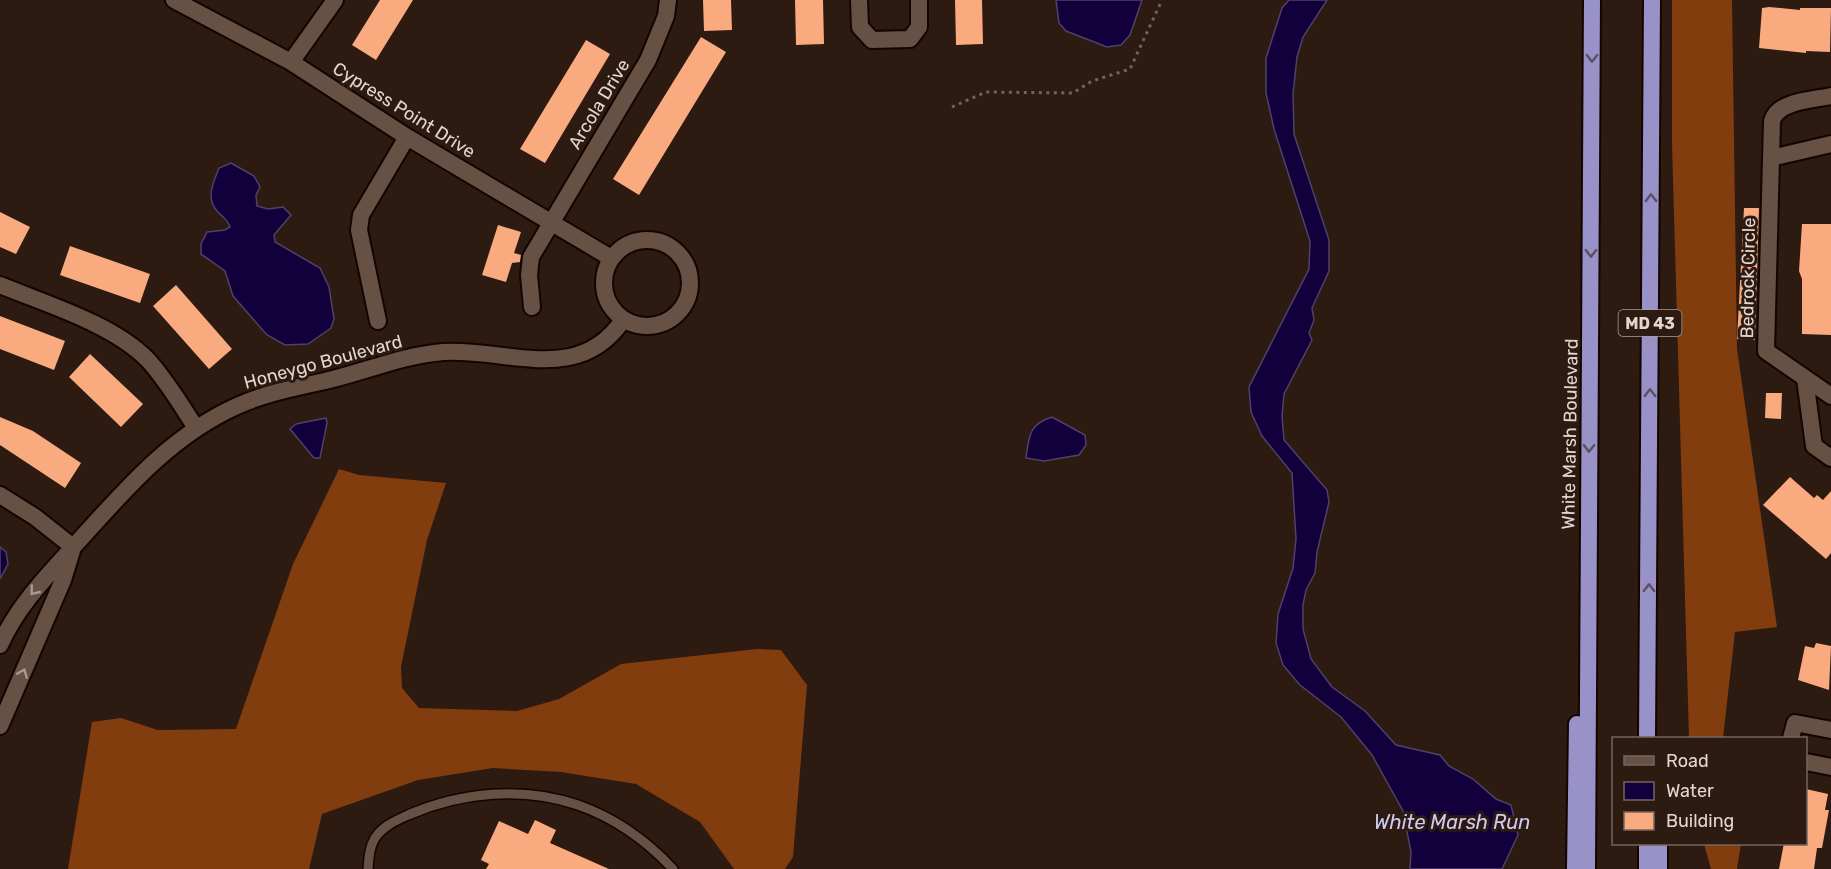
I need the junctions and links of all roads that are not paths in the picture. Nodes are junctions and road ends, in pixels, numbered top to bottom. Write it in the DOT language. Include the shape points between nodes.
graph roads {
  1 [pos="174,0"];
  2 [pos="335,0"];
  3 [pos="668,0"];
  4 [pos="859,0"];
  5 [pos="919,0"];
  6 [pos="1592,0"];
  7 [pos="1652,0"];
  8 [pos="291,62"];
  9 [pos="1831,96"];
  10 [pos="406,137"];
  11 [pos="1831,144"];
  12 [pos="1771,158"];
  13 [pos="552,222"];
  14 [pos="611,258"];
  15 [pos="0,285"];
  16 [pos="532,307"];
  17 [pos="623,320"];
  18 [pos="378,321"];
  19 [pos="1805,379"];
  20 [pos="1831,396"];
  21 [pos="196,428"];
  22 [pos="1831,458"];
  23 [pos="0,495"];
  24 [pos="1588,522"];
  25 [pos="73,548"];
  26 [pos="0,645"];
  27 [pos="1648,646"];
  28 [pos="0,726"];
  29 [pos="1831,730"];
  30 [pos="1647,737"];
  31 [pos="1655,737"];
  32 [pos="1791,737"];
  33 [pos="1807,762"];
  34 [pos="1831,767"];
  35 [pos="1647,845"];
  36 [pos="1659,845"];
  37 [pos="368,869"];
  38 [pos="673,869"];
  39 [pos="1575,869"];
  40 [pos="1587,869"];
  41 [pos="1647,869"];
  42 [pos="1659,869"];
  1 -- 8 [label="street, Cypress Point Drive"];
  2 -- 8 [label="street"];
  3 -- 13 [label="street, Arcola Drive" via="648,60"];
  4 -- 5 [label="street" via="860,27 872,40 910,39 919,27"];
  6 -- 24 [label="highway, White Marsh Boulevard, one-way"];
  27 -- 7 [label="highway, MD 43, one-way"];
  8 -- 10 [label="street, Cypress Point Drive"];
  9 -- 12 [label="street, Bedrock Circle" via="1776,112 1772,121"];
  10 -- 13 [label="street, Cypress Point Drive"];
  10 -- 18 [label="street" via="362,214 359,230"];
  11 -- 12 [label="street"];
  12 -- 19 [label="street, Bedrock Circle" via="1766,351"];
  13 -- 14 [label="street, Cypress Point Drive"];
  13 -- 16 [label="street, Arcola Drive" via="531,257"];
  14 -- 17 [label="street" via="604,284 606,298"];
  14 -- 17 [label="street" via="635,241 649,240 675,250 690,274 686,303 671,319 651,327"];
  15 -- 21 [label="street" via="76,315 146,359 173,391"];
  17 -- 21 [label="street, Honeygo Boulevard" via="613,335 572,359 539,361 497,353 443,352 282,390 237,406"];
  19 -- 20 [label="street, Bedrock Circle"];
  19 -- 22 [label="street" via="1814,446"];
  21 -- 25 [label="street, Honeygo Boulevard" via="150,463"];
  23 -- 25 [label="street"];
  24 -- 39 [label="highway" via="1575,756"];
  24 -- 40 [label="highway, White Marsh Boulevard"];
  25 -- 26 [label="street, Honeygo Boulevard, one-way" via="22,605"];
  28 -- 25 [label="street, Honeygo Boulevard, one-way"];
  27 -- 30 [label="highway, MD 43"];
  27 -- 31 [label="highway"];
  29 -- 32 [label="street" via="1795,723"];
  33 -- 34 [label="street"];
  35 -- 41 [label="highway"];
  36 -- 42 [label="highway"];
  37 -- 38 [label="lane" via="370,848 384,827 451,800 502,794 552,798 600,814 647,843"];
}
